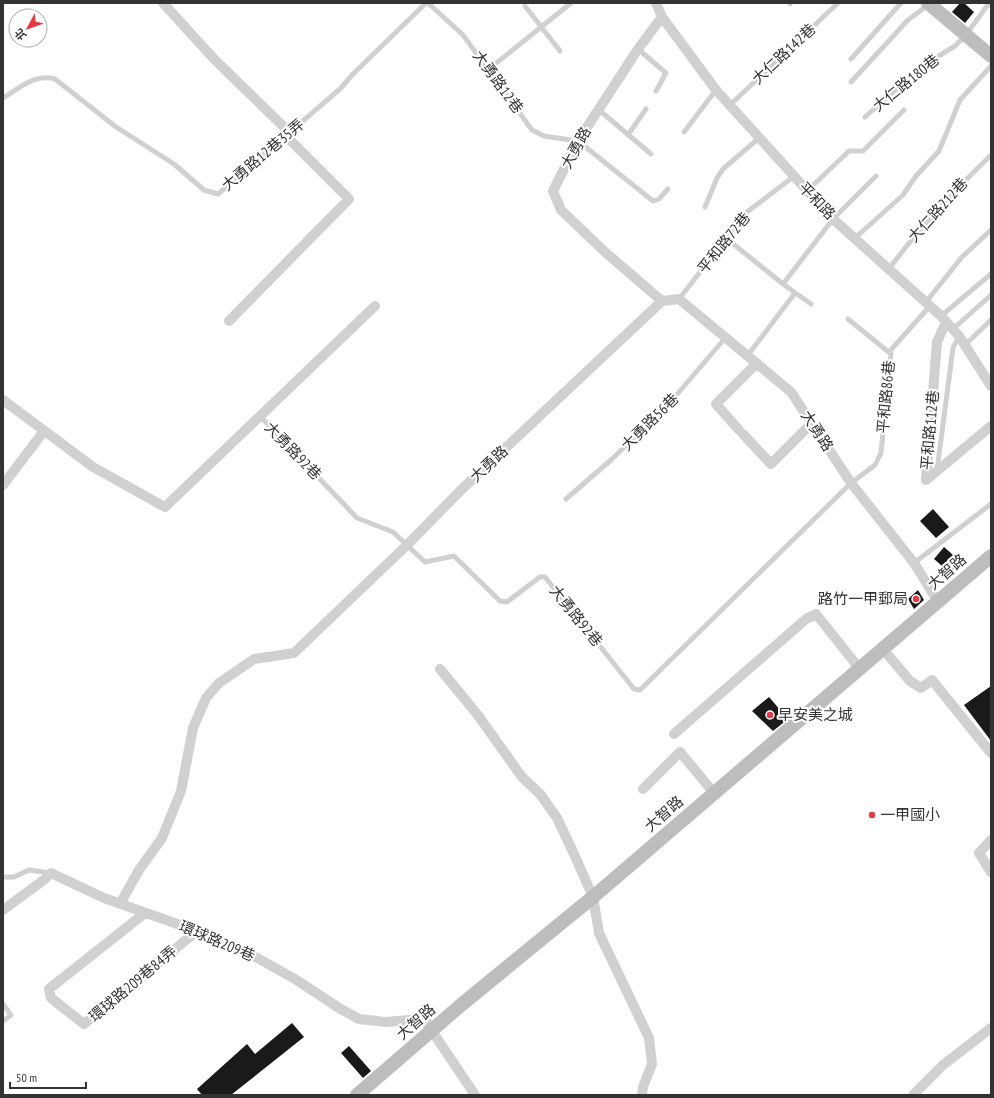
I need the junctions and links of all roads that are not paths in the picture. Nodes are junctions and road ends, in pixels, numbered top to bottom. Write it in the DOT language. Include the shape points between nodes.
graph roads {
  1 [pos="163,3"];
  2 [pos="427,3"];
  3 [pos="571,3"];
  4 [pos="656,3"];
  5 [pos="838,3"];
  6 [pos="901,3"];
  7 [pos="930,3"];
  8 [pos="988,3"];
  9 [pos="524,6"];
  10 [pos="662,17"];
  11 [pos="542,27"];
  12 [pos="966,35"];
  13 [pos="638,49"];
  14 [pos="560,51"];
  15 [pos="991,56"];
  16 [pos="850,59"];
  17 [pos="991,66"];
  18 [pos="489,69"];
  19 [pos="851,82"];
  20 [pos="716,90"];
  21 [pos="656,91"];
  22 [pos="3,98"];
  23 [pos="730,105"];
  24 [pos="646,109"];
  25 [pos="598,110"];
  26 [pos="904,110"];
  27 [pos="864,117"];
  28 [pos="684,132"];
  29 [pos="628,135"];
  30 [pos="286,136"];
  31 [pos="759,138"];
  32 [pos="578,141"];
  33 [pos="651,154"];
  34 [pos="991,155"];
  35 [pos="793,176"];
  36 [pos="876,176"];
  37 [pos="668,189"];
  38 [pos="807,191"];
  39 [pos="705,207"];
  40 [pos="833,219"];
  41 [pos="991,230"];
  42 [pos="855,238"];
  43 [pos="727,239"];
  44 [pos="889,269"];
  45 [pos="991,274"];
  46 [pos="782,284"];
  47 [pos="795,293"];
  48 [pos="991,296"];
  49 [pos="679,300"];
  50 [pos="662,301"];
  51 [pos="811,304"];
  52 [pos="928,304"];
  53 [pos="375,306"];
  54 [pos="848,319"];
  55 [pos="991,320"];
  56 [pos="229,321"];
  57 [pos="949,326"];
  58 [pos="726,337"];
  59 [pos="965,345"];
  60 [pos="889,352"];
  61 [pos="748,355"];
  62 [pos="757,363"];
  63 [pos="991,386"];
  64 [pos="3,400"];
  65 [pos="260,416"];
  66 [pos="811,424"];
  67 [pos="991,426"];
  68 [pos="44,431"];
  69 [pos="937,471"];
  70 [pos="851,483"];
  71 [pos="3,485"];
  72 [pos="566,499"];
  73 [pos="991,504"];
  74 [pos="406,546"];
  75 [pos="991,556"];
  76 [pos="914,563"];
  77 [pos="938,602"];
  78 [pos="882,648"];
  79 [pos="859,668"];
  80 [pos="440,669"];
  81 [pos="674,734"];
  82 [pos="991,753"];
  83 [pos="643,789"];
  84 [pos="714,793"];
  85 [pos="991,840"];
  86 [pos="991,872"];
  87 [pos="51,873"];
  88 [pos="3,877"];
  89 [pos="593,897"];
  90 [pos="120,904"];
  91 [pos="3,910"];
  92 [pos="145,913"];
  93 [pos="196,931"];
  94 [pos="3,1004"];
  95 [pos="3,1021"];
  96 [pos="991,1028"];
  97 [pos="433,1029"];
  98 [pos="357,1095"];
  99 [pos="475,1095"];
  100 [pos="642,1095"];
  101 [pos="913,1095"];
  1 -- 30 [label="street" via="215,60 284,127"];
  2 -- 18 [label="lane, 大勇路12巷" via="463,35"];
  2 -- 30 [label="lane, 大勇路12巷35弄" via="340,89"];
  3 -- 11 [label="lane"];
  4 -- 10 [label="street, 平和路"];
  5 -- 23 [label="lane, 大仁路142巷"];
  6 -- 16 [label="lane"];
  7 -- 12 [label="street"];
  7 -- 19 [label="lane" via="908,20"];
  8 -- 12 [label="lane, 大仁路180巷"];
  9 -- 11 [label="lane"];
  10 -- 13 [label="street, 大勇路"];
  10 -- 20 [label="street, 平和路"];
  11 -- 14 [label="lane"];
  11 -- 18 [label="lane"];
  12 -- 15 [label="street"];
  12 -- 27 [label="lane, 大仁路180巷" via="955,46 921,68"];
  13 -- 21 [label="lane" via="666,73"];
  13 -- 25 [label="street, 大勇路"];
  17 -- 42 [label="lane" via="960,100 939,150 903,195"];
  18 -- 32 [label="lane, 大勇路12巷" via="532,130 544,136"];
  20 -- 23 [label="street, 平和路"];
  20 -- 28 [label="lane"];
  22 -- 30 [label="lane, 大勇路12巷35弄" via="35,79 45,76 55,79 116,127 174,164 212,194 218,194"];
  23 -- 31 [label="street, 平和路"];
  24 -- 29 [label="lane"];
  25 -- 29 [label="lane"];
  25 -- 32 [label="street, 大勇路"];
  26 -- 38 [label="lane, 大仁路180巷" via="863,151 849,151"];
  29 -- 33 [label="lane"];
  30 -- 56 [label="street" via="349,200"];
  31 -- 35 [label="street, 平和路"];
  31 -- 39 [label="lane" via="723,169"];
  32 -- 37 [label="lane" via="654,201"];
  32 -- 50 [label="street, 大勇路" via="553,191 561,210"];
  34 -- 44 [label="lane, 大仁路212巷" via="951,194 907,244"];
  35 -- 38 [label="street, 平和路"];
  35 -- 43 [label="lane, 平和路72巷" via="747,212"];
  36 -- 40 [label="lane"];
  38 -- 40 [label="street, 平和路"];
  40 -- 42 [label="street, 平和路"];
  40 -- 46 [label="lane"];
  41 -- 52 [label="lane" via="962,257"];
  42 -- 44 [label="street, 平和路"];
  43 -- 46 [label="lane"];
  43 -- 49 [label="lane, 平和路72巷"];
  44 -- 52 [label="street, 平和路"];
  45 -- 57 [label="lane"];
  46 -- 47 [label="lane"];
  47 -- 51 [label="lane"];
  47 -- 61 [label="lane"];
  48 -- 57 [label="lane"];
  49 -- 50 [label="street"];
  49 -- 58 [label="street, 大勇路"];
  50 -- 74 [label="street, 大勇路" via="463,488"];
  52 -- 57 [label="street, 平和路"];
  52 -- 60 [label="lane"];
  53 -- 65 [label="street"];
  54 -- 60 [label="lane, 平和路86巷"];
  55 -- 59 [label="lane"];
  57 -- 59 [label="street, 平和路"];
  57 -- 69 [label="lane" via="952,348"];
  57 -- 69 [label="street, 平和路112巷" via="937,342 926,480"];
  58 -- 61 [label="street, 大勇路"];
  58 -- 72 [label="lane, 大勇路56巷" via="668,406"];
  59 -- 63 [label="street, 平和路"];
  60 -- 70 [label="lane, 平和路86巷" via="891,354 881,453 875,465"];
  61 -- 62 [label="street, 大勇路"];
  62 -- 66 [label="street, 大勇路" via="791,392"];
  62 -- 66 [label="street" via="716,404 771,464"];
  64 -- 68 [label="street"];
  65 -- 68 [label="street" via="165,507 93,467"];
  65 -- 74 [label="lane, 大勇路92巷" via="357,518 393,532"];
  66 -- 70 [label="street, 大勇路"];
  67 -- 69 [label="street, 平和路112巷"];
  68 -- 71 [label="street"];
  70 -- 74 [label="lane, 大勇路92巷" via="640,690 634,689 545,577 540,577 507,602 500,601 454,556 424,562"];
  70 -- 76 [label="street, 大勇路"];
  73 -- 76 [label="lane"];
  74 -- 90 [label="street, 大勇路" via="294,653 254,659 219,682 206,698 193,728 181,791 162,838 139,870"];
  75 -- 77 [label="street, 大智路"];
  76 -- 77 [label="street, 大勇路"];
  77 -- 78 [label="street, 大智路"];
  78 -- 79 [label="street, 大智路"];
  78 -- 82 [label="street" via="910,681 921,688 932,680"];
  79 -- 81 [label="street" via="816,614 806,619"];
  79 -- 84 [label="street, 大智路"];
  80 -- 89 [label="street" via="477,714 522,777 540,794 557,818"];
  83 -- 84 [label="street" via="680,752"];
  84 -- 89 [label="street, 大智路"];
  85 -- 86 [label="street" via="979,853"];
  87 -- 88 [label="lane" via="30,870 14,877"];
  87 -- 90 [label="street, 環球路209巷"];
  87 -- 91 [label="street" via="46,880"];
  89 -- 97 [label="street, 大智路"];
  89 -- 100 [label="street" via="599,933 649,1038 652,1064"];
  90 -- 92 [label="street, 環球路209巷"];
  92 -- 93 [label="street, 環球路209巷"];
  92 -- 93 [label="street, 環球路209巷84弄" via="49,989 51,998 84,1024"];
  93 -- 97 [label="street, 環球路209巷" via="259,959 359,1019 386,1022 421,1019"];
  94 -- 95 [label="lane" via="11,1015"];
  96 -- 101 [label="street" via="943,1065"];
  97 -- 98 [label="street, 大智路"];
  97 -- 99 [label="street"];
}
